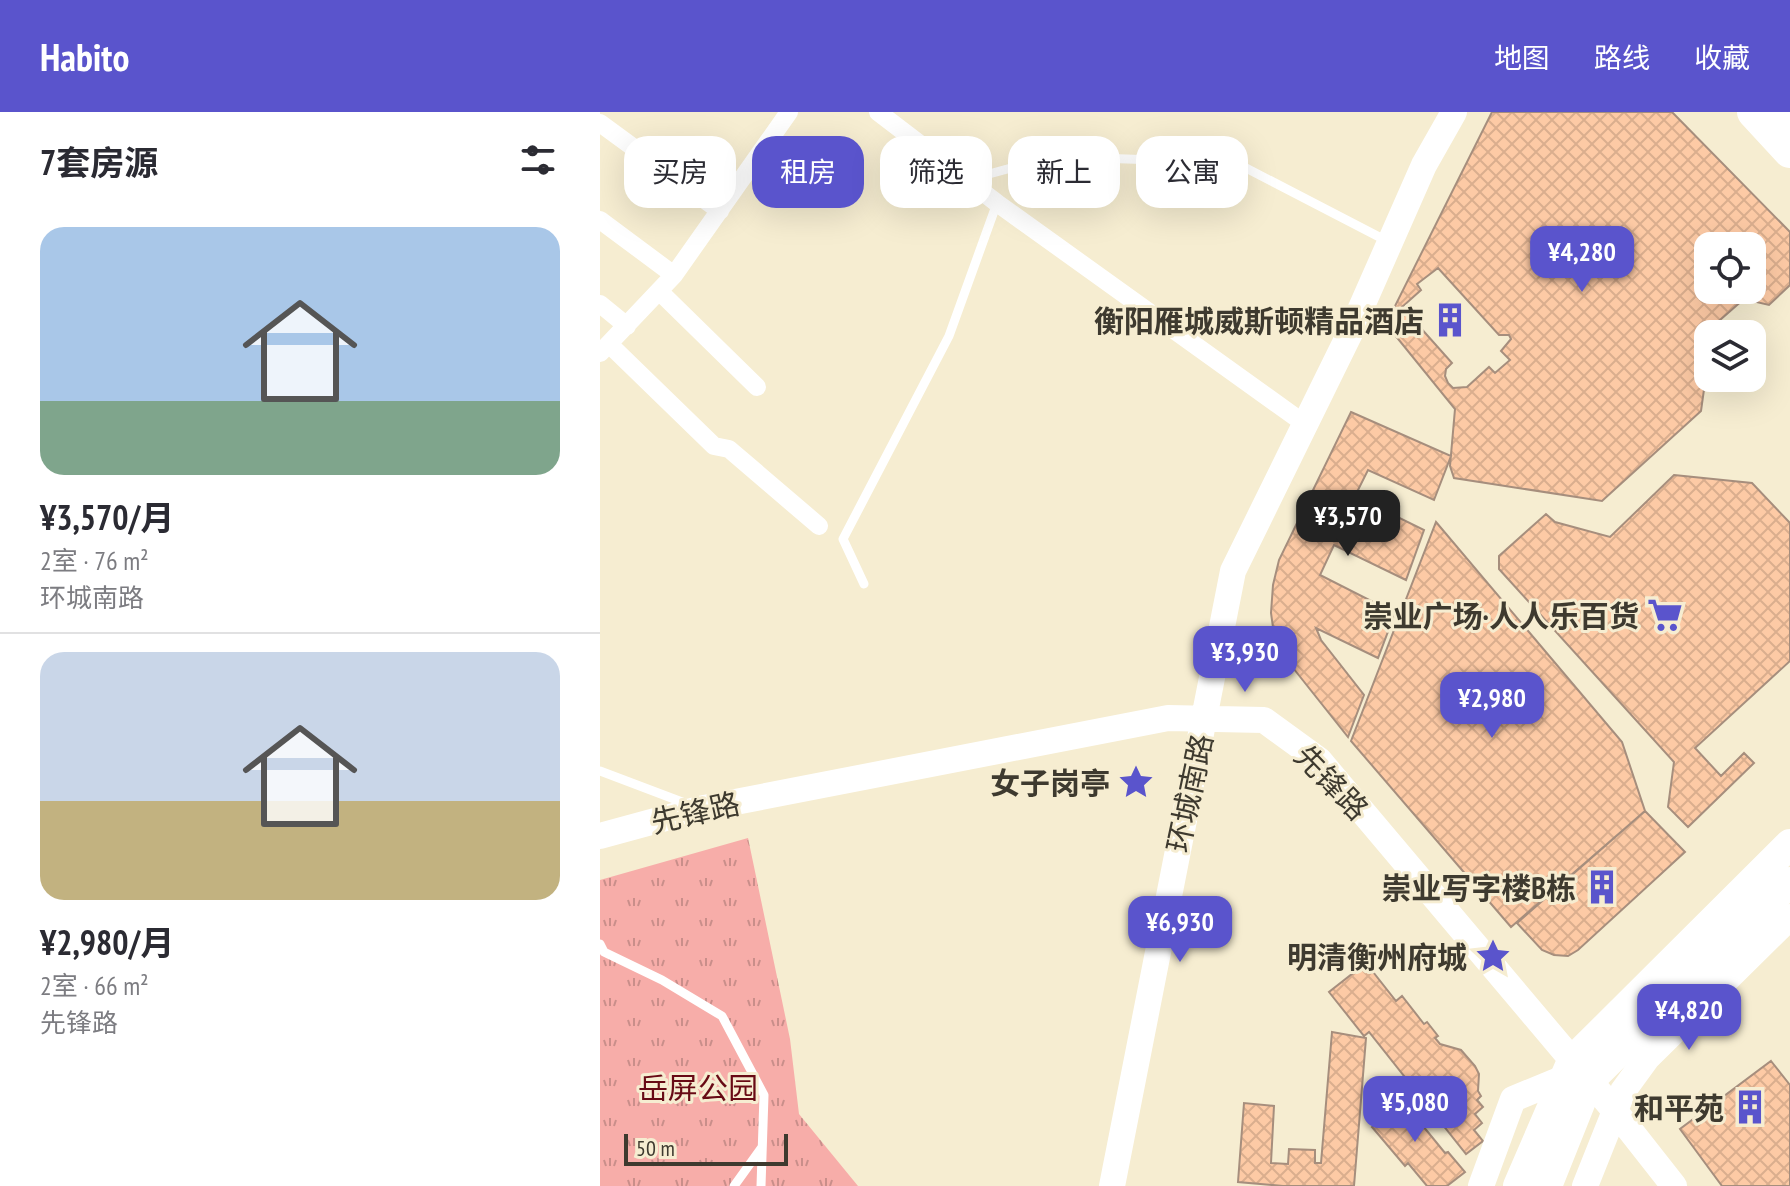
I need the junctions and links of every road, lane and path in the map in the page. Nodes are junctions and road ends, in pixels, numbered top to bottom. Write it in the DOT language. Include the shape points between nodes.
graph roads {
  1 [pos="789,112"];
  2 [pos="878,112"];
  3 [pos="1454,112"];
  4 [pos="1754,112"];
  5 [pos="600,123"];
  6 [pos="910,136"];
  7 [pos="1790,151"];
  8 [pos="992,173"];
  9 [pos="992,199"];
  10 [pos="997,203"];
  11 [pos="720,211"];
  12 [pos="600,220"];
  13 [pos="1390,242"];
  14 [pos="674,275"];
  15 [pos="659,291"];
  16 [pos="600,304"];
  17 [pos="627,326"];
  18 [pos="604,349"];
  19 [pos="757,387"];
  20 [pos="1305,424"];
  21 [pos="819,526"];
  22 [pos="864,584"];
  23 [pos="1203,726"];
  24 [pos="600,771"];
  25 [pos="701,814"];
  26 [pos="600,836"];
  27 [pos="1790,844"];
  28 [pos="600,848"];
  29 [pos="1790,882"];
  30 [pos="1790,917"];
  31 [pos="600,944"];
  32 [pos="1577,1079"];
  33 [pos="1611,1121"];
  34 [pos="763,1146"];
  35 [pos="734,1186"];
  36 [pos="761,1186"];
  37 [pos="1112,1186"];
  38 [pos="1481,1186"];
  39 [pos="1518,1186"];
  40 [pos="1547,1186"];
  41 [pos="1585,1186"];
  42 [pos="1652,1186"];
  43 [pos="1674,1186"];
  1 -- 11 [label="street"];
  2 -- 6 [label="street"];
  3 -- 13 [label="street, 环城南路"];
  4 -- 7 [label="highway"];
  5 -- 11 [label="street"];
  8 -- 13 [label="lane" via="1026,164 1097,158 1215,162 1246,168"];
  9 -- 10 [label="street"];
  10 -- 20 [label="street"];
  10 -- 22 [label="lane" via="949,336 843,539"];
  11 -- 14 [label="street"];
  12 -- 14 [label="street"];
  13 -- 20 [label="street, 环城南路"];
  14 -- 15 [label="street"];
  15 -- 17 [label="street"];
  15 -- 19 [label="street"];
  16 -- 17 [label="street"];
  17 -- 18 [label="street"];
  18 -- 21 [label="street" via="714,446 729,449"];
  20 -- 23 [label="street, 环城南路" via="1233,571"];
  23 -- 25 [label="street, 先锋路" via="1168,718"];
  23 -- 32 [label="street, 先锋路" via="1264,720 1319,760"];
  23 -- 37 [label="street, 环城南路"];
  24 -- 25 [label="lane"];
  25 -- 26 [label="street, 先锋路"];
  25 -- 28 [label="street, 先锋路"];
  27 -- 32 [label="main road"];
  29 -- 32 [label="main road"];
  30 -- 33 [label="street" via="1647,1058 1623,1091"];
  31 -- 34 [label="lane" via="604,952 722,1016 764,1095"];
  32 -- 33 [label="street, 先锋路"];
  32 -- 38 [label="street" via="1513,1099"];
  32 -- 39 [label="main road"];
  32 -- 40 [label="main road"];
  33 -- 41 [label="street"];
  33 -- 42 [label="street, 先锋路"];
  33 -- 43 [label="street, 先锋路"];
  34 -- 35 [label="lane"];
  34 -- 36 [label="lane"];
}
